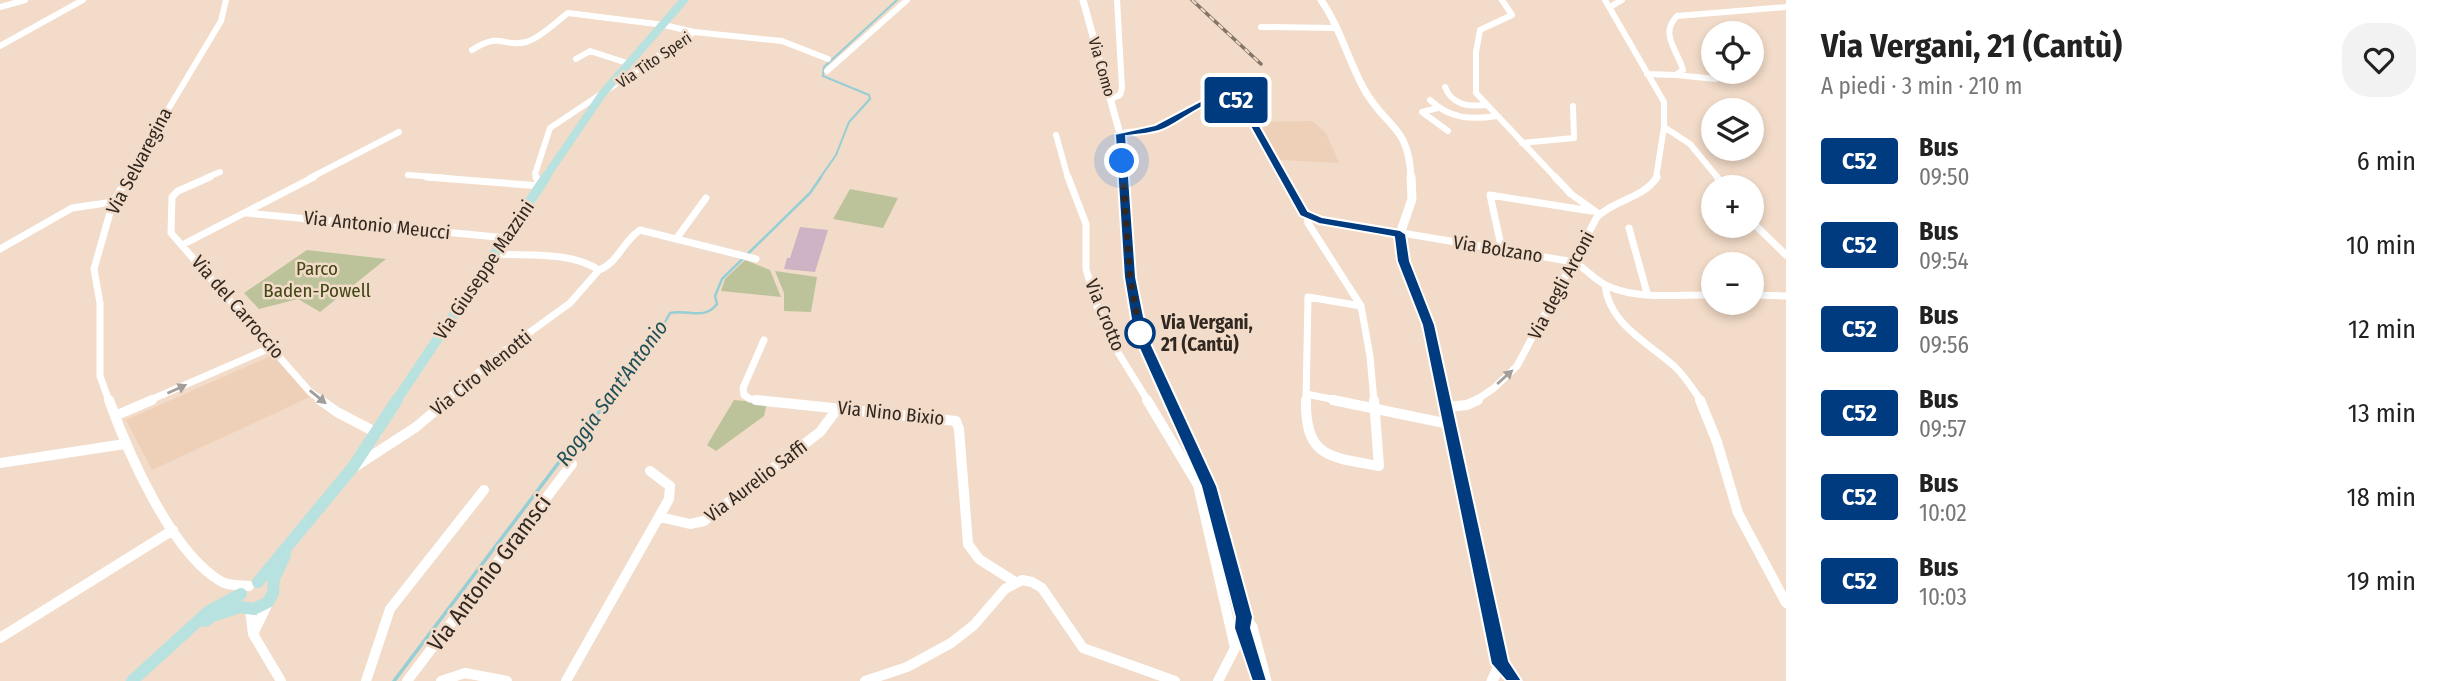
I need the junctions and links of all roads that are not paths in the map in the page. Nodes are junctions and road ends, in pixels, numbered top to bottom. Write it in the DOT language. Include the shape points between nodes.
graph roads {
  1 [pos="25,0"];
  2 [pos="83,0"];
  3 [pos="226,0"];
  4 [pos="684,0"];
  5 [pos="907,0"];
  6 [pos="1083,0"];
  7 [pos="1117,0"];
  8 [pos="1321,0"];
  9 [pos="1502,0"];
  10 [pos="1605,0"];
  11 [pos="1622,0"];
  12 [pos="0,7"];
  13 [pos="1610,7"];
  14 [pos="1786,7"];
  15 [pos="664,25"];
  16 [pos="1261,27"];
  17 [pos="1336,28"];
  18 [pos="694,32"];
  19 [pos="0,46"];
  20 [pos="472,50"];
  21 [pos="828,58"];
  22 [pos="576,59"];
  23 [pos="633,62"];
  24 [pos="650,63"];
  25 [pos="827,71"];
  26 [pos="1647,74"];
  27 [pos="1676,75"];
  28 [pos="1701,78"];
  29 [pos="1445,87"];
  30 [pos="603,93"];
  31 [pos="1111,99"];
  32 [pos="1430,100"];
  33 [pos="1486,105"];
  34 [pos="1573,106"];
  35 [pos="1438,108"];
  36 [pos="1497,116"];
  37 [pos="1117,121"];
  38 [pos="1664,127"];
  39 [pos="1142,130"];
  40 [pos="1448,131"];
  41 [pos="399,132"];
  42 [pos="1120,134"];
  43 [pos="1056,135"];
  44 [pos="1522,143"];
  45 [pos="220,172"];
  46 [pos="408,175"];
  47 [pos="1715,175"];
  48 [pos="541,186"];
  49 [pos="706,198"];
  50 [pos="113,202"];
  51 [pos="247,213"];
  52 [pos="1596,213"];
  53 [pos="1307,216"];
  54 [pos="1629,228"];
  55 [pos="1400,234"];
  56 [pos="1764,234"];
  57 [pos="507,238"];
  58 [pos="676,239"];
  59 [pos="184,244"];
  60 [pos="0,249"];
  61 [pos="1502,250"];
  62 [pos="496,254"];
  63 [pos="1786,255"];
  64 [pos="756,259"];
  65 [pos="1574,262"];
  66 [pos="599,270"];
  67 [pos="1605,285"];
  68 [pos="1647,293"];
  69 [pos="1701,295"];
  70 [pos="1764,295"];
  71 [pos="1786,296"];
  72 [pos="1361,306"];
  73 [pos="764,340"];
  74 [pos="272,347"];
  75 [pos="1306,394"];
  76 [pos="1447,407"];
  77 [pos="838,408"];
  78 [pos="1376,410"];
  79 [pos="115,416"];
  80 [pos="1449,424"];
  81 [pos="377,433"];
  82 [pos="125,444"];
  83 [pos="0,463"];
  84 [pos="572,464"];
  85 [pos="353,467"];
  86 [pos="650,471"];
  87 [pos="484,490"];
  88 [pos="660,517"];
  89 [pos="173,530"];
  90 [pos="1015,582"];
  91 [pos="252,594"];
  92 [pos="270,600"];
  93 [pos="1786,603"];
  94 [pos="1244,617"];
  95 [pos="253,634"];
  96 [pos="0,638"];
  97 [pos="1500,664"];
  98 [pos="133,681"];
  99 [pos="281,681"];
  100 [pos="366,681"];
  101 [pos="407,681"];
  102 [pos="442,681"];
  103 [pos="507,681"];
  104 [pos="566,681"];
  105 [pos="864,681"];
  106 [pos="1175,681"];
  107 [pos="1218,681"];
  108 [pos="1258,681"];
  109 [pos="1266,681"];
  110 [pos="1492,681"];
  111 [pos="1513,681"];
  1 -- 12 [label="street"];
  2 -- 19 [label="street"];
  3 -- 50 [label="street, Via Selvaregina" via="221,21"];
  4 -- 15 [label="main road, Via Giuseppe Mazzini"];
  5 -- 25 [label="street"];
  6 -- 31 [label="street, Via Como"];
  7 -- 31 [label="street" via="1122,92"];
  8 -- 17 [label="street"];
  9 -- 33 [label="street" via="1511,17 1481,29 1478,42 1475,90"];
  10 -- 13 [label="street, Via degli Arconi"];
  11 -- 13 [label="street"];
  13 -- 26 [label="street, Via degli Arconi"];
  14 -- 27 [label="street" via="1677,16 1668,37 1682,62"];
  15 -- 18 [label="street"];
  15 -- 20 [label="street" via="568,13 530,40 489,39"];
  15 -- 23 [label="main road, Via Giuseppe Mazzini"];
  16 -- 17 [label="street"];
  17 -- 55 [label="street" via="1365,91 1395,125 1410,154 1412,198"];
  18 -- 21 [label="street, Via Tito Speri" via="782,41"];
  18 -- 24 [label="street, Via Tito Speri"];
  22 -- 23 [label="street" via="590,51"];
  23 -- 24 [label="street"];
  23 -- 30 [label="main road, Via Giuseppe Mazzini"];
  24 -- 30 [label="street, Via Tito Speri"];
  26 -- 27 [label="street"];
  26 -- 38 [label="street, Via degli Arconi" via="1664,102"];
  27 -- 28 [label="street"];
  29 -- 33 [label="street" via="1463,106"];
  30 -- 48 [label="main road, Via Giuseppe Mazzini"];
  30 -- 48 [label="street, Via Tito Speri" via="550,128 535,174"];
  31 -- 37 [label="street, Via Como"];
  32 -- 35 [label="street"];
  33 -- 36 [label="street"];
  34 -- 44 [label="street" via="1574,138"];
  35 -- 36 [label="street" via="1464,119"];
  35 -- 40 [label="street" via="1422,112"];
  36 -- 44 [label="street"];
  37 -- 39 [label="street"];
  37 -- 42 [label="street, Via Como"];
  38 -- 47 [label="street" via="1677,134"];
  38 -- 52 [label="street, Via degli Arconi" via="1652,186"];
  39 -- 42 [label="street"];
  39 -- 53 [label="street" via="1158,128 1212,99 1239,101"];
  41 -- 51 [label="street"];
  42 -- 94 [label="street, Via Como" via="1130,277 1141,337 1209,486"];
  43 -- 107 [label="street, Via Crotto" via="1086,224 1086,269 1099,313 1198,485 1235,648"];
  44 -- 52 [label="street"];
  45 -- 59 [label="street, Via del Carroccio" via="172,197 171,233"];
  46 -- 48 [label="street"];
  48 -- 57 [label="main road, Via Giuseppe Mazzini"];
  49 -- 58 [label="street"];
  50 -- 60 [label="street" via="72,208"];
  50 -- 79 [label="street, Via Selvaregina" via="94,269 100,303 100,376"];
  51 -- 57 [label="street, Via Antonio Meucci"];
  51 -- 59 [label="street"];
  52 -- 61 [label="street" via="1490,195"];
  52 -- 65 [label="street, Via degli Arconi"];
  53 -- 55 [label="street, Via Bolzano"];
  53 -- 72 [label="street" via="1331,263"];
  54 -- 68 [label="street"];
  55 -- 61 [label="street, Via Bolzano"];
  55 -- 76 [label="street" via="1400,249 1422,304"];
  56 -- 63 [label="street"];
  57 -- 62 [label="main road, Via Giuseppe Mazzini"];
  58 -- 64 [label="street, Via Ciro Menotti"];
  58 -- 66 [label="street, Via Ciro Menotti" via="640,230 609,266"];
  59 -- 74 [label="street, Via del Carroccio"];
  61 -- 65 [label="street, Via Bolzano"];
  62 -- 66 [label="street" via="567,259"];
  62 -- 81 [label="main road, Via Giuseppe Mazzini"];
  65 -- 67 [label="street, Via Bolzano"];
  76 -- 65 [label="street, Via degli Arconi, one-way" via="1463,408 1517,366"];
  66 -- 85 [label="street, Via Ciro Menotti" via="570,303 500,354 416,427"];
  67 -- 68 [label="street, Via Bolzano"];
  67 -- 93 [label="street" via="1608,300 1628,329 1682,374 1708,415 1739,514"];
  68 -- 69 [label="street, Via Bolzano"];
  70 -- 71 [label="street"];
  72 -- 75 [label="street" via="1306,299"];
  72 -- 78 [label="street"];
  73 -- 77 [label="street, Via Nino Bixio" via="745,382 744,395"];
  79 -- 74 [label="street, one-way"];
  74 -- 81 [label="street, Via del Carroccio, one-way" via="310,392"];
  75 -- 78 [label="street"];
  75 -- 78 [label="street" via="1306,425 1319,450 1379,466"];
  76 -- 80 [label="street"];
  77 -- 88 [label="street, Via Aurelio Saffi" via="820,432 705,521 691,524"];
  77 -- 90 [label="street, Via Nino Bixio" via="956,421 968,544 979,559"];
  78 -- 80 [label="street"];
  79 -- 82 [label="street, Via Selvaregina"];
  80 -- 97 [label="street"];
  81 -- 85 [label="main road, Via Giuseppe Mazzini"];
  82 -- 83 [label="street"];
  82 -- 89 [label="street, Via Selvaregina"];
  84 -- 101 [label="street, Via Antonio Gramsci"];
  85 -- 91 [label="main road, Via Giuseppe Mazzini"];
  86 -- 88 [label="street" via="670,486"];
  87 -- 100 [label="street" via="390,609"];
  88 -- 104 [label="street"];
  89 -- 91 [label="street, Via Selvaregina" via="201,567"];
  89 -- 96 [label="street"];
  90 -- 105 [label="street" via="955,640 895,672"];
  90 -- 106 [label="street" via="1032,582 1044,590 1083,648"];
  91 -- 92 [label="main road"];
  91 -- 92 [label="main road, Via Giuseppe Mazzini" via="274,591"];
  91 -- 95 [label="street"];
  91 -- 98 [label="main road" via="212,616"];
  92 -- 95 [label="street"];
  94 -- 108 [label="street"];
  94 -- 109 [label="street" via="1252,627"];
  95 -- 99 [label="street"];
  97 -- 110 [label="street"];
  97 -- 111 [label="street"];
  102 -- 103 [label="street" via="473,672"];
}
